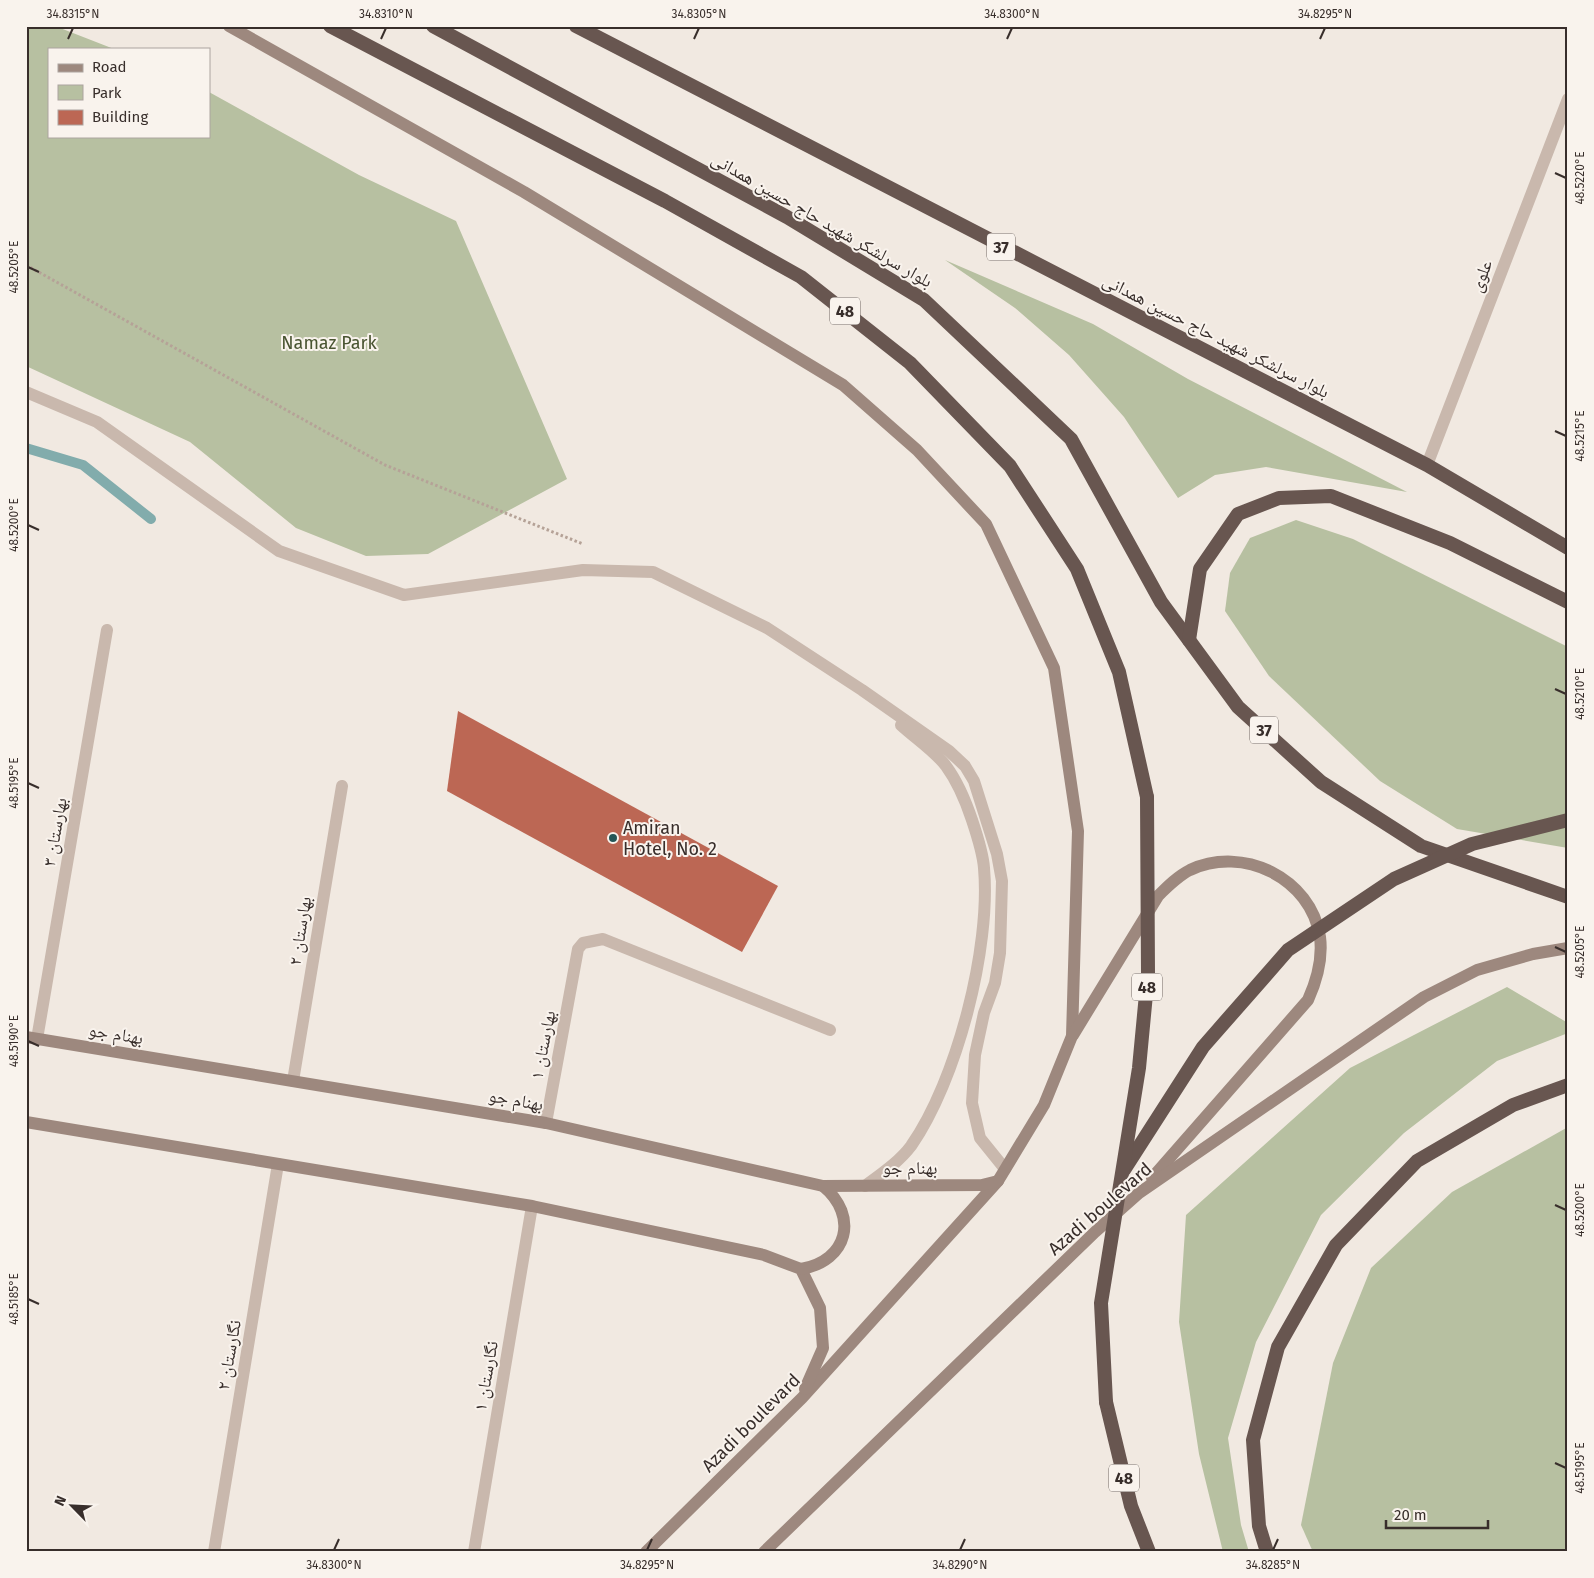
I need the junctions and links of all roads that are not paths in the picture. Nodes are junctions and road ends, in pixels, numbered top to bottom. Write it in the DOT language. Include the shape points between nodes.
graph roads {
  1 [pos="229,26"];
  2 [pos="330,26"];
  3 [pos="433,26"];
  4 [pos="576,26"];
  5 [pos="1568,99"];
  6 [pos="26,392"];
  7 [pos="1427,465"];
  8 [pos="1568,548"];
  9 [pos="1568,602"];
  10 [pos="108,630"];
  11 [pos="1189,640"];
  12 [pos="862,690"];
  13 [pos="342,786"];
  14 [pos="1568,820"];
  15 [pos="1568,897"];
  16 [pos="1568,948"];
  17 [pos="830,1030"];
  18 [pos="1072,1036"];
  19 [pos="32,1038"];
  20 [pos="292,1081"];
  21 [pos="1568,1085"];
  22 [pos="26,1122"];
  23 [pos="546,1123"];
  24 [pos="278,1164"];
  25 [pos="1005,1169"];
  26 [pos="1121,1174"];
  27 [pos="998,1181"];
  28 [pos="823,1186"];
  29 [pos="866,1186"];
  30 [pos="1139,1193"];
  31 [pos="532,1206"];
  32 [pos="801,1268"];
  33 [pos="802,1398"];
  34 [pos="214,1552"];
  35 [pos="474,1552"];
  36 [pos="646,1552"];
  37 [pos="764,1552"];
  38 [pos="1149,1552"];
  39 [pos="1267,1552"];
  1 -- 18 [label="main road" via="524,192 842,385 917,450 986,524 1054,668 1078,831"];
  2 -- 26 [label="highway, 48, bridge" via="665,201 801,277 910,364 1010,466 1077,569 1119,672 1147,797 1148,973 1139,1068"];
  3 -- 11 [label="highway, بلوار سرلشکر شهید حاج حسین همدانی / 37" via="787,217 924,300 1071,439 1161,602"];
  4 -- 7 [label="highway, بلوار سرلشکر شهید حاج حسین همدانی / 37"];
  5 -- 7 [label="street, علوی"];
  6 -- 12 [label="street" via="96,422 279,551 404,595 583,570 653,572 767,628"];
  7 -- 8 [label="highway, بلوار سرلشکر شهید حاج حسین همدانی / 37"];
  9 -- 11 [label="highway" via="1450,543 1332,496 1279,498 1238,514 1200,569"];
  10 -- 19 [label="street, بهارستان ۳"];
  11 -- 15 [label="highway, بلوار سرلشکر شهید حاج حسین همدانی / 37" via="1238,707 1321,782 1422,846"];
  12 -- 25 [label="street" via="949,751 965,766 981,797 1002,882 1000,953 975,1054 972,1103 980,1138"];
  12 -- 29 [label="street" via="945,765 972,819 984,867 984,914 978,973 946,1076 930,1114 910,1147"];
  13 -- 20 [label="street, بهارستان ۲"];
  14 -- 26 [label="highway, bridge" via="1472,844 1394,879 1288,950 1203,1047"];
  16 -- 30 [label="main road, Azadi boulevard" via="1477,970 1424,998"];
  17 -- 23 [label="street, بهارستان ۱" via="603,939 582,943 578,949"];
  18 -- 25 [label="main road, Azadi boulevard" via="1044,1105"];
  18 -- 30 [label="main road" via="1158,896 1190,870 1230,861 1270,870 1288,882 1314,916 1320,937 1321,959 1317,980 1308,1000"];
  19 -- 20 [label="main road, بهنام جو"];
  20 -- 23 [label="main road, بهنام جو"];
  21 -- 39 [label="highway" via="1513,1105 1417,1161 1336,1245 1278,1347 1252,1440 1258,1526"];
  22 -- 24 [label="main road"];
  23 -- 28 [label="main road, بهنام جو"];
  24 -- 31 [label="main road"];
  24 -- 34 [label="street, نگارستان ۲"];
  25 -- 27 [label="main road, Azadi boulevard"];
  26 -- 38 [label="highway, 48, bridge" via="1101,1303 1106,1402 1131,1506"];
  27 -- 29 [label="main road, بهنام جو" via="982,1185"];
  27 -- 33 [label="main road, Azadi boulevard"];
  28 -- 29 [label="main road, بهنام جو"];
  28 -- 32 [label="main road" via="834,1195 841,1208 845,1221 843,1236 838,1249 828,1259 815,1266"];
  30 -- 37 [label="main road, Azadi boulevard"];
  31 -- 32 [label="main road" via="764,1255"];
  31 -- 35 [label="street, نگارستان ۱"];
  32 -- 33 [label="main road" via="820,1308 822,1348"];
  33 -- 36 [label="main road, Azadi boulevard"];
}
